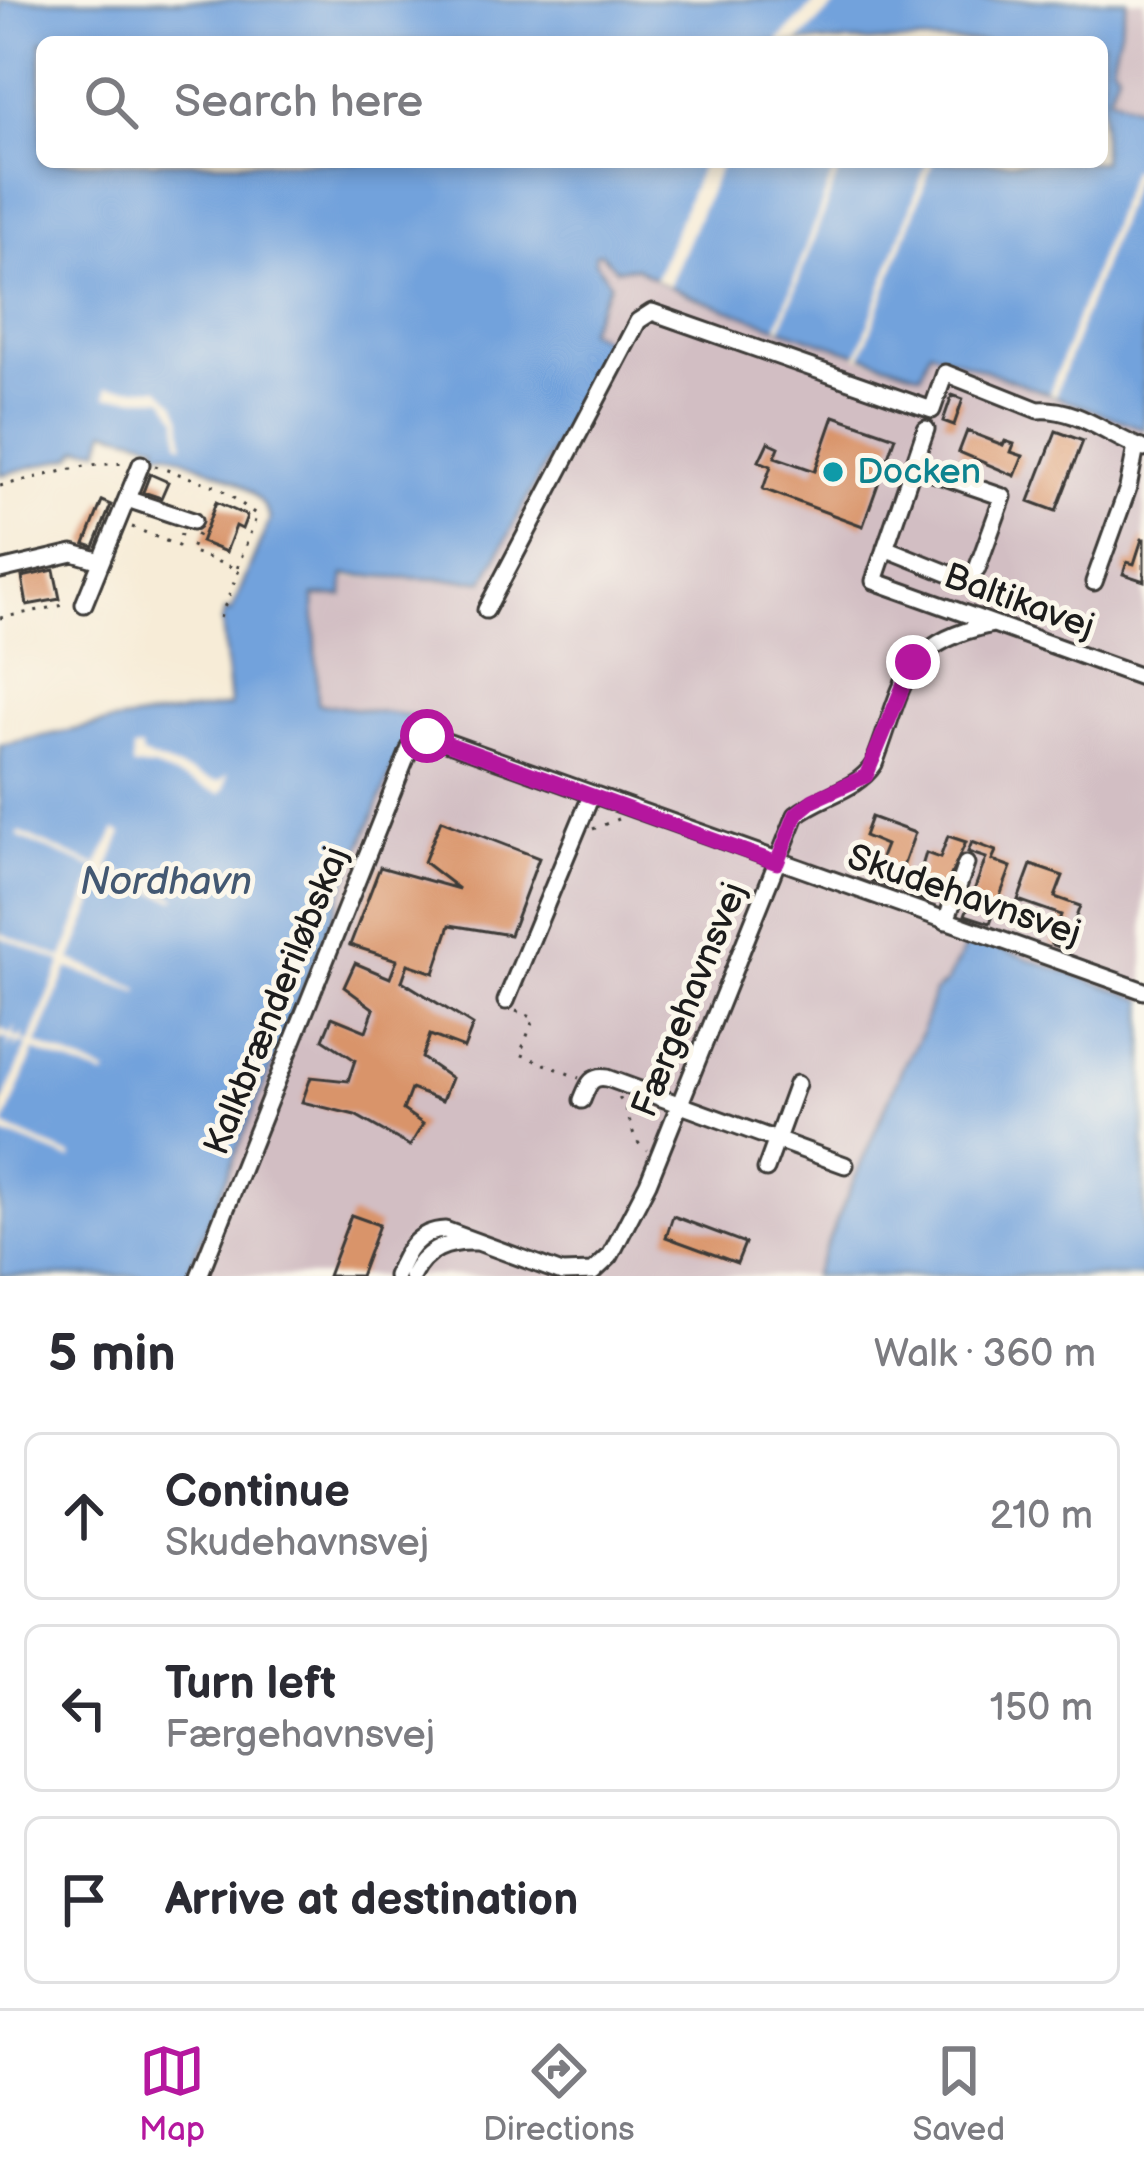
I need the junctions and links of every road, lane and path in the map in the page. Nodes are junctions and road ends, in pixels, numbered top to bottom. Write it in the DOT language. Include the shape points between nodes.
graph roads {
  1 [pos="926,429"];
  2 [pos="1140,448"];
  3 [pos="141,464"];
  4 [pos="913,466"];
  5 [pos="0,486"];
  6 [pos="127,499"];
  7 [pos="118,521"];
  8 [pos="193,521"];
  9 [pos="178,546"];
  10 [pos="885,548"];
  11 [pos="190,550"];
  12 [pos="101,561"];
  13 [pos="237,569"];
  14 [pos="0,570"];
  15 [pos="1094,582"];
  16 [pos="84,604"];
  17 [pos="486,610"];
  18 [pos="0,618"];
  19 [pos="220,619"];
  20 [pos="993,624"];
  21 [pos="1144,678"];
  22 [pos="427,736"];
  23 [pos="410,748"];
  24 [pos="591,796"];
  25 [pos="636,812"];
  26 [pos="575,836"];
  27 [pos="777,863"];
  28 [pos="966,864"];
  29 [pos="946,921"];
  30 [pos="1144,991"];
  31 [pos="506,1000"];
  32 [pos="589,1082"];
  33 [pos="797,1084"];
  34 [pos="613,1092"];
  35 [pos="582,1100"];
  36 [pos="680,1106"];
  37 [pos="776,1141"];
  38 [pos="660,1155"];
  39 [pos="845,1165"];
  40 [pos="766,1169"];
  41 [pos="479,1242"];
  42 [pos="594,1274"];
  43 [pos="200,1276"];
  44 [pos="395,1276"];
  45 [pos="412,1276"];
  1 -- 4 [label="street"];
  2 -- 15 [label="street"];
  2 -- 17 [label="street" via="1110,430 945,373 932,410 652,312 638,321"];
  3 -- 5 [label="path" via="88,465"];
  3 -- 6 [label="street"];
  3 -- 13 [label="path" via="189,474 256,515"];
  4 -- 10 [label="street"];
  4 -- 10 [label="street" via="1003,496 969,578"];
  6 -- 7 [label="street"];
  6 -- 8 [label="street"];
  7 -- 9 [label="path"];
  7 -- 12 [label="street"];
  10 -- 20 [label="street, Baltikavej" via="874,581"];
  11 -- 13 [label="path"];
  12 -- 14 [label="street" via="73,554"];
  12 -- 16 [label="street"];
  13 -- 19 [label="path"];
  16 -- 18 [label="path"];
  20 -- 21 [label="street, Baltikavej"];
  20 -- 27 [label="street, Færgehavnsvej" via="938,640 913,662 866,776 796,814"];
  22 -- 24 [label="street, Skudehavnsvej"];
  23 -- 43 [label="street, Kalkbrænderiløbskaj"];
  24 -- 25 [label="street, Skudehavnsvej"];
  24 -- 26 [label="street"];
  25 -- 26 [label="path"];
  25 -- 27 [label="street, Skudehavnsvej"];
  26 -- 31 [label="street"];
  27 -- 29 [label="street, Skudehavnsvej"];
  27 -- 36 [label="street, Færgehavnsvej"];
  28 -- 29 [label="street"];
  29 -- 30 [label="street, Skudehavnsvej"];
  31 -- 32 [label="path" via="534,1018 520,1054"];
  32 -- 35 [label="street"];
  32 -- 36 [label="street" via="607,1078"];
  33 -- 37 [label="street"];
  34 -- 38 [label="path" via="629,1112 636,1142"];
  36 -- 37 [label="street"];
  36 -- 38 [label="street, Færgehavnsvej"];
  37 -- 39 [label="street"];
  37 -- 40 [label="street"];
  38 -- 42 [label="street, Færgehavnsvej"];
  41 -- 42 [label="street" via="562,1273"];
  41 -- 44 [label="street" via="434,1230 413,1243"];
  41 -- 45 [label="street" via="429,1252"];
}
